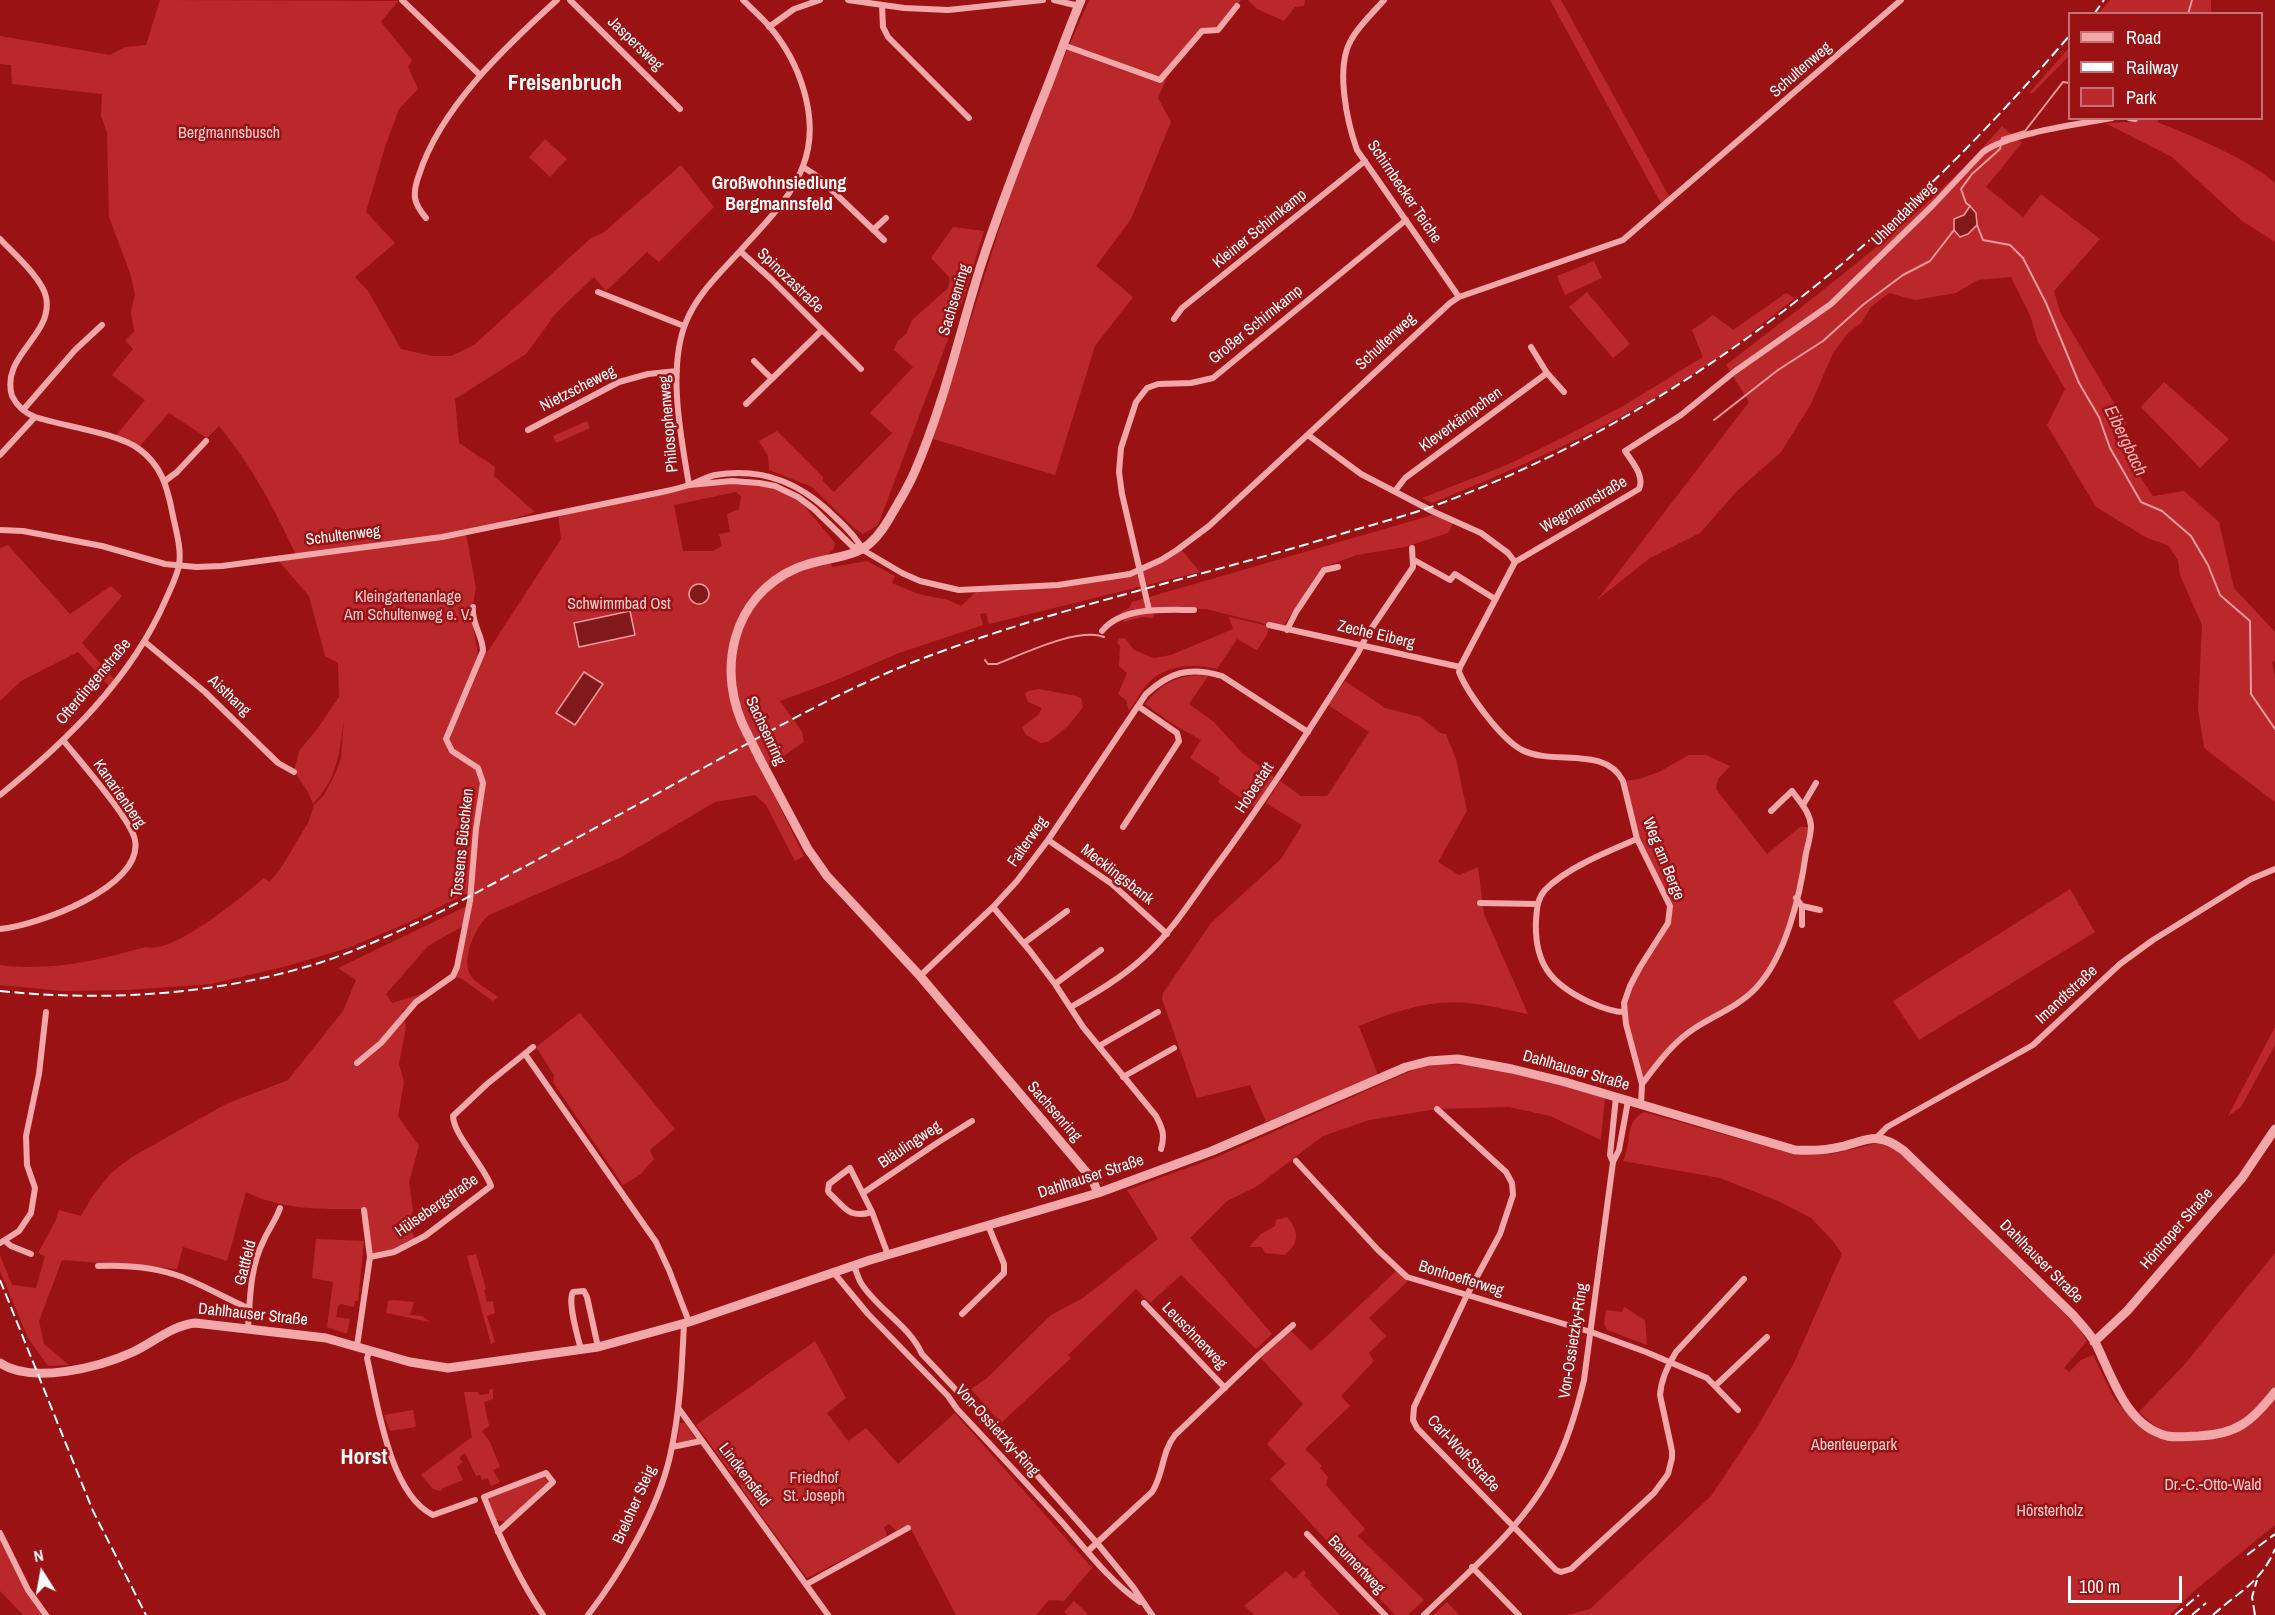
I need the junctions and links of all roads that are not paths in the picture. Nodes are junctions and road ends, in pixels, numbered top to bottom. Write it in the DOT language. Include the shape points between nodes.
graph roads {
  1 [pos="402,0"];
  2 [pos="557,0"];
  3 [pos="570,0"];
  4 [pos="743,0"];
  5 [pos="820,0"];
  6 [pos="848,0"];
  7 [pos="1043,0"];
  8 [pos="1054,0"];
  9 [pos="1384,0"];
  10 [pos="1901,0"];
  11 [pos="1080,3"];
  12 [pos="882,5"];
  13 [pos="1237,6"];
  14 [pos="769,27"];
  15 [pos="1063,45"];
  16 [pos="480,75"];
  17 [pos="680,109"];
  18 [pos="969,118"];
  19 [pos="2103,120"];
  20 [pos="1365,161"];
  21 [pos="803,167"];
  22 [pos="426,218"];
  23 [pos="886,218"];
  24 [pos="1406,220"];
  25 [pos="873,231"];
  26 [pos="0,239"];
  27 [pos="884,240"];
  28 [pos="740,251"];
  29 [pos="598,292"];
  30 [pos="1459,297"];
  31 [pos="1174,319"];
  32 [pos="102,325"];
  33 [pos="684,326"];
  34 [pos="822,330"];
  35 [pos="1531,347"];
  36 [pos="754,361"];
  37 [pos="861,369"];
  38 [pos="677,371"];
  39 [pos="1734,372"];
  40 [pos="1547,374"];
  41 [pos="772,379"];
  42 [pos="1564,392"];
  43 [pos="746,404"];
  44 [pos="23,410"];
  45 [pos="35,417"];
  46 [pos="528,430"];
  47 [pos="1308,435"];
  48 [pos="206,441"];
  49 [pos="0,455"];
  50 [pos="165,481"];
  51 [pos="689,485"];
  52 [pos="1395,491"];
  53 [pos="0,530"];
  54 [pos="1412,549"];
  55 [pos="863,550"];
  56 [pos="1414,560"];
  57 [pos="1515,562"];
  58 [pos="179,566"];
  59 [pos="1338,567"];
  60 [pos="1140,571"];
  61 [pos="1495,599"];
  62 [pos="473,607"];
  63 [pos="1149,610"];
  64 [pos="1194,610"];
  65 [pos="1269,625"];
  66 [pos="1287,630"];
  67 [pos="1102,631"];
  68 [pos="145,642"];
  69 [pos="1361,646"];
  70 [pos="1460,668"];
  71 [pos="1138,706"];
  72 [pos="1308,732"];
  73 [pos="63,740"];
  74 [pos="294,772"];
  75 [pos="1816,783"];
  76 [pos="0,795"];
  77 [pos="1803,805"];
  78 [pos="1771,811"];
  79 [pos="1123,827"];
  80 [pos="1637,839"];
  81 [pos="1048,840"];
  82 [pos="2275,869"];
  83 [pos="1796,898"];
  84 [pos="1480,903"];
  85 [pos="1537,904"];
  86 [pos="1802,906"];
  87 [pos="993,908"];
  88 [pos="1820,910"];
  89 [pos="1067,911"];
  90 [pos="1802,925"];
  91 [pos="0,929"];
  92 [pos="1167,934"];
  93 [pos="1024,943"];
  94 [pos="1101,950"];
  95 [pos="920,976"];
  96 [pos="1055,984"];
  97 [pos="1071,1007"];
  98 [pos="46,1012"];
  99 [pos="1158,1012"];
  100 [pos="1624,1012"];
  101 [pos="1099,1046"];
  102 [pos="533,1047"];
  103 [pos="1174,1048"];
  104 [pos="525,1054"];
  105 [pos="357,1064"];
  106 [pos="1123,1077"];
  107 [pos="1642,1084"];
  108 [pos="1616,1097"];
  109 [pos="1628,1101"];
  110 [pos="1641,1105"];
  111 [pos="1437,1109"];
  112 [pos="972,1121"];
  113 [pos="2275,1129"];
  114 [pos="1876,1138"];
  115 [pos="1161,1149"];
  116 [pos="1296,1161"];
  117 [pos="1613,1162"];
  118 [pos="1098,1192"];
  119 [pos="863,1193"];
  120 [pos="280,1208"];
  121 [pos="364,1210"];
  122 [pos="872,1212"];
  123 [pos="988,1225"];
  124 [pos="3,1242"];
  125 [pos="31,1254"];
  126 [pos="888,1255"];
  127 [pos="370,1257"];
  128 [pos="854,1265"];
  129 [pos="98,1266"];
  130 [pos="834,1273"];
  131 [pos="1744,1279"];
  132 [pos="1467,1295"];
  133 [pos="1144,1303"];
  134 [pos="250,1309"];
  135 [pos="962,1314"];
  136 [pos="687,1322"];
  137 [pos="1293,1325"];
  138 [pos="248,1328"];
  139 [pos="1591,1332"];
  140 [pos="1767,1337"];
  141 [pos="2094,1342"];
  142 [pos="357,1346"];
  143 [pos="598,1347"];
  144 [pos="370,1350"];
  145 [pos="581,1350"];
  146 [pos="1670,1362"];
  147 [pos="0,1363"];
  148 [pos="1715,1386"];
  149 [pos="1225,1388"];
  150 [pos="2275,1392"];
  151 [pos="678,1409"];
  152 [pos="1738,1410"];
  153 [pos="701,1441"];
  154 [pos="672,1447"];
  155 [pos="475,1500"];
  156 [pos="1513,1526"];
  157 [pos="908,1528"];
  158 [pos="498,1532"];
  159 [pos="0,1533"];
  160 [pos="1307,1534"];
  161 [pos="1097,1543"];
  162 [pos="1088,1551"];
  163 [pos="1473,1567"];
  164 [pos="807,1584"];
  165 [pos="1143,1604"];
  166 [pos="46,1615"];
  167 [pos="543,1615"];
  168 [pos="588,1615"];
  169 [pos="828,1615"];
  170 [pos="1152,1615"];
  171 [pos="1385,1615"];
  172 [pos="1424,1615"];
  173 [pos="1519,1615"];
  1 -- 16 [label="street"];
  2 -- 16 [label="street"];
  3 -- 17 [label="street, Jaspersweg"];
  4 -- 14 [label="street, Philosophenweg"];
  5 -- 14 [label="street" via="794,9"];
  6 -- 12 [label="street"];
  7 -- 12 [label="street" via="948,10"];
  8 -- 11 [label="street"];
  9 -- 20 [label="street, Schirnbecker Teiche" via="1351,39 1343,66 1351,131"];
  10 -- 30 [label="street, Schultenweg" via="1623,240"];
  11 -- 15 [label="street, Sachsenring"];
  12 -- 18 [label="street" via="883,27 888,37"];
  13 -- 15 [label="street" via="1218,30 1202,31 1160,80"];
  14 -- 21 [label="street, Philosophenweg" via="793,63 806,101 810,126"];
  15 -- 55 [label="street, Sachsenring" via="1012,175 915,473 884,528"];
  16 -- 22 [label="street" via="435,138 422,166 415,199"];
  19 -- 39 [label="street, Uhlendahlweg" via="2001,142 1983,152 1831,304"];
  20 -- 24 [label="street, Schirnbecker Teiche"];
  20 -- 31 [label="street, Kleiner Schirnkamp" via="1182,308"];
  21 -- 25 [label="street"];
  21 -- 28 [label="street, Philosophenweg" via="777,210"];
  23 -- 25 [label="street"];
  24 -- 30 [label="street, Schirnbecker Teiche"];
  24 -- 60 [label="street, Großer Schirnkamp" via="1212,378 1158,384 1140,395 1121,448 1119,472"];
  25 -- 27 [label="street"];
  26 -- 44 [label="street" via="38,281 46,296 43,322 10,371 11,393"];
  28 -- 33 [label="street, Philosophenweg" via="706,289"];
  28 -- 34 [label="street, Spinozastraße"];
  29 -- 33 [label="street"];
  30 -- 47 [label="street, Schultenweg" via="1440,310"];
  32 -- 44 [label="street"];
  33 -- 38 [label="street, Philosophenweg"];
  34 -- 37 [label="street, Spinozastraße"];
  34 -- 41 [label="street, Spinozastraße"];
  35 -- 40 [label="street"];
  36 -- 41 [label="street"];
  38 -- 46 [label="street, Nietzscheweg" via="619,382"];
  38 -- 51 [label="street, Philosophenweg"];
  39 -- 57 [label="street, Wegmannstraße" via="1681,415 1626,450 1641,476 1639,489"];
  40 -- 42 [label="street"];
  40 -- 52 [label="street, Kleverkämpchen" via="1406,478"];
  41 -- 43 [label="street, Spinozastraße"];
  44 -- 45 [label="street"];
  45 -- 49 [label="street"];
  45 -- 50 [label="street" via="128,442 149,457"];
  47 -- 52 [label="street" via="1361,474"];
  47 -- 60 [label="street, Schultenweg" via="1197,536"];
  48 -- 50 [label="street"];
  50 -- 58 [label="street"];
  51 -- 55 [label="street, Schultenweg" via="732,481 775,486 798,497 852,546"];
  51 -- 58 [label="street, Schultenweg" via="423,540 222,566"];
  52 -- 57 [label="street" via="1481,533"];
  53 -- 58 [label="street, Schultenweg" via="102,546"];
  54 -- 56 [label="street"];
  55 -- 60 [label="street, Schultenweg" via="902,573 959,590 1090,582"];
  55 -- 95 [label="street, Sachsenring, bridge" via="809,564 769,584 750,608 734,643 729,666 732,696 738,716 808,849 827,876"];
  56 -- 61 [label="street" via="1450,580 1455,574"];
  56 -- 69 [label="street, Hobestatt" via="1408,576"];
  57 -- 61 [label="street"];
  58 -- 68 [label="street, Ofterdingenstraße"];
  59 -- 66 [label="street" via="1324,570"];
  60 -- 63 [label="street"];
  61 -- 70 [label="street"];
  62 -- 105 [label="street, Tossens Büschken" via="473,622 483,651 446,739 452,751 478,768 483,783 470,901 457,967 453,976 416,1002"];
  63 -- 64 [label="street"];
  63 -- 67 [label="street" via="1125,617"];
  65 -- 66 [label="street, Zeche Eiberg"];
  66 -- 69 [label="street, Zeche Eiberg"];
  68 -- 73 [label="street, Ofterdingenstraße" via="114,684"];
  68 -- 74 [label="street, Aisthang" via="211,697 278,763"];
  69 -- 70 [label="street, Zeche Eiberg"];
  69 -- 72 [label="street, Hobestatt"];
  70 -- 80 [label="street, Weg am Berge" via="1461,676 1485,713 1512,744 1538,755 1609,764 1619,772"];
  71 -- 72 [label="street, Falterweg" via="1146,694 1170,676 1208,672 1228,679"];
  71 -- 79 [label="street" via="1177,733 1179,741"];
  71 -- 81 [label="street, Falterweg"];
  72 -- 92 [label="street, Hobestatt" via="1246,827"];
  73 -- 76 [label="street, Ofterdingenstraße"];
  73 -- 91 [label="street, Kanarienberg" via="127,824 135,840 135,856 118,879 84,901 40,919"];
  75 -- 77 [label="street"];
  77 -- 78 [label="street" via="1792,791"];
  77 -- 83 [label="street" via="1811,826"];
  80 -- 85 [label="street" via="1584,863 1544,890"];
  80 -- 100 [label="street, Weg am Berge" via="1667,898 1670,915 1630,986"];
  81 -- 87 [label="street, Falterweg"];
  81 -- 92 [label="street, Mecklingsbank" via="1112,884"];
  82 -- 114 [label="street, Imandtstraße" via="2251,879 2153,940 2121,964 2033,1045 1887,1127"];
  83 -- 86 [label="street"];
  83 -- 107 [label="street" via="1789,925 1755,989 1670,1048"];
  84 -- 85 [label="street"];
  85 -- 100 [label="street" via="1538,948 1552,978 1566,991"];
  86 -- 88 [label="street"];
  86 -- 90 [label="street"];
  87 -- 93 [label="street"];
  87 -- 95 [label="street, Falterweg"];
  89 -- 93 [label="street"];
  92 -- 97 [label="street, Hobestatt" via="1144,958"];
  93 -- 96 [label="street"];
  94 -- 96 [label="street"];
  95 -- 118 [label="street, Sachsenring" via="1092,1179"];
  96 -- 97 [label="street"];
  97 -- 101 [label="street"];
  98 -- 124 [label="street" via="26,1136 34,1197 26,1223"];
  99 -- 101 [label="street"];
  100 -- 107 [label="street, Weg am Berge"];
  101 -- 106 [label="street"];
  102 -- 104 [label="street, Hülsebergstraße"];
  103 -- 106 [label="street"];
  104 -- 127 [label="street, Hülsebergstraße" via="453,1116 455,1126 491,1186 425,1236 394,1252"];
  104 -- 136 [label="street" via="656,1242"];
  106 -- 115 [label="street" via="1162,1127"];
  107 -- 110 [label="street, Weg am Berge"];
  108 -- 109 [label="street, Dahlhauser Straße"];
  108 -- 117 [label="street, Von-Ossietzky-Ring" via="1610,1150"];
  108 -- 118 [label="street, Dahlhauser Straße" via="1474,1061 1429,1061 1383,1076 1212,1151"];
  109 -- 110 [label="street, Dahlhauser Straße"];
  109 -- 117 [label="street, Von-Ossietzky-Ring"];
  110 -- 114 [label="street, Dahlhauser Straße" via="1795,1150 1831,1148"];
  111 -- 132 [label="street" via="1506,1172 1512,1184 1513,1195 1500,1234"];
  112 -- 119 [label="street, Bläulingweg"];
  113 -- 141 [label="street, Höntroper Straße" via="2242,1178 2127,1311"];
  114 -- 141 [label="street, Dahlhauser Straße" via="1903,1149 2052,1293"];
  116 -- 132 [label="street, Bonhoefferweg" via="1402,1274"];
  117 -- 139 [label="street, Von-Ossietzky-Ring"];
  118 -- 123 [label="street, Dahlhauser Straße"];
  119 -- 122 [label="street"];
  119 -- 122 [label="street" via="850,1168 827,1187 829,1194 853,1214"];
  120 -- 134 [label="street, Gattfeld" via="257,1257"];
  121 -- 127 [label="street"];
  122 -- 126 [label="street"];
  123 -- 126 [label="street, Dahlhauser Straße"];
  123 -- 135 [label="street" via="1004,1273"];
  124 -- 125 [label="street"];
  126 -- 128 [label="street, Dahlhauser Straße"];
  127 -- 142 [label="street"];
  128 -- 130 [label="street, Dahlhauser Straße"];
  128 -- 161 [label="street, Von-Ossietzky-Ring" via="861,1283 922,1354 996,1429"];
  129 -- 134 [label="street" via="120,1265 180,1276"];
  130 -- 136 [label="street, Dahlhauser Straße"];
  130 -- 162 [label="street, Von-Ossietzky-Ring"];
  131 -- 146 [label="street"];
  132 -- 139 [label="street, Bonhoefferweg"];
  132 -- 156 [label="street, Carl-Wolf-Straße" via="1414,1407 1413,1420"];
  133 -- 149 [label="street, Leuschnerweg"];
  134 -- 138 [label="street, Gattfeld"];
  136 -- 143 [label="street, Dahlhauser Straße"];
  136 -- 151 [label="street, Breloher Steig"];
  137 -- 149 [label="street"];
  138 -- 142 [label="street, Dahlhauser Straße"];
  138 -- 147 [label="street, Dahlhauser Straße" via="185,1324 118,1358 82,1368 21,1372"];
  139 -- 146 [label="street, Bonhoefferweg"];
  139 -- 156 [label="street, Von-Ossietzky-Ring" via="1577,1409 1554,1467"];
  140 -- 148 [label="street"];
  141 -- 150 [label="street, Dahlhauser Straße" via="2113,1383 2136,1415 2153,1430 2166,1435 2215,1435 2242,1426 2258,1414"];
  142 -- 144 [label="street, Dahlhauser Straße"];
  143 -- 145 [label="street, Dahlhauser Straße"];
  143 -- 145 [label="street" via="587,1297 584,1291 573,1292 571,1304"];
  144 -- 145 [label="street, Dahlhauser Straße" via="448,1368"];
  144 -- 155 [label="street" via="367,1358 383,1428 405,1487 433,1515"];
  146 -- 148 [label="street, Bonhoefferweg" via="1707,1378"];
  146 -- 156 [label="street" via="1660,1395 1672,1458 1668,1474 1654,1492 1566,1571 1551,1567"];
  148 -- 152 [label="street, Bonhoefferweg"];
  149 -- 161 [label="street" via="1171,1440 1152,1492"];
  151 -- 153 [label="street, Lindkensfeld"];
  151 -- 154 [label="street, Breloher Steig"];
  153 -- 154 [label="street, Lindkensfeld"];
  153 -- 164 [label="street, Lindkensfeld"];
  154 -- 168 [label="street, Breloher Steig" via="658,1495 622,1567"];
  156 -- 163 [label="street, Von-Ossietzky-Ring"];
  157 -- 164 [label="street"];
  158 -- 158 [label="street" via="553,1482 546,1473 484,1497"];
  158 -- 167 [label="street"];
  159 -- 166 [label="street" via="28,1590"];
  160 -- 171 [label="street, Baumertweg"];
  161 -- 162 [label="street"];
  161 -- 165 [label="street, Von-Ossietzky-Ring"];
  162 -- 165 [label="street, Von-Ossietzky-Ring" via="1126,1593"];
  163 -- 172 [label="street, Von-Ossietzky-Ring"];
  163 -- 173 [label="street"];
  164 -- 169 [label="street, Lindkensfeld"];
  165 -- 170 [label="street, Von-Ossietzky-Ring"];
}
